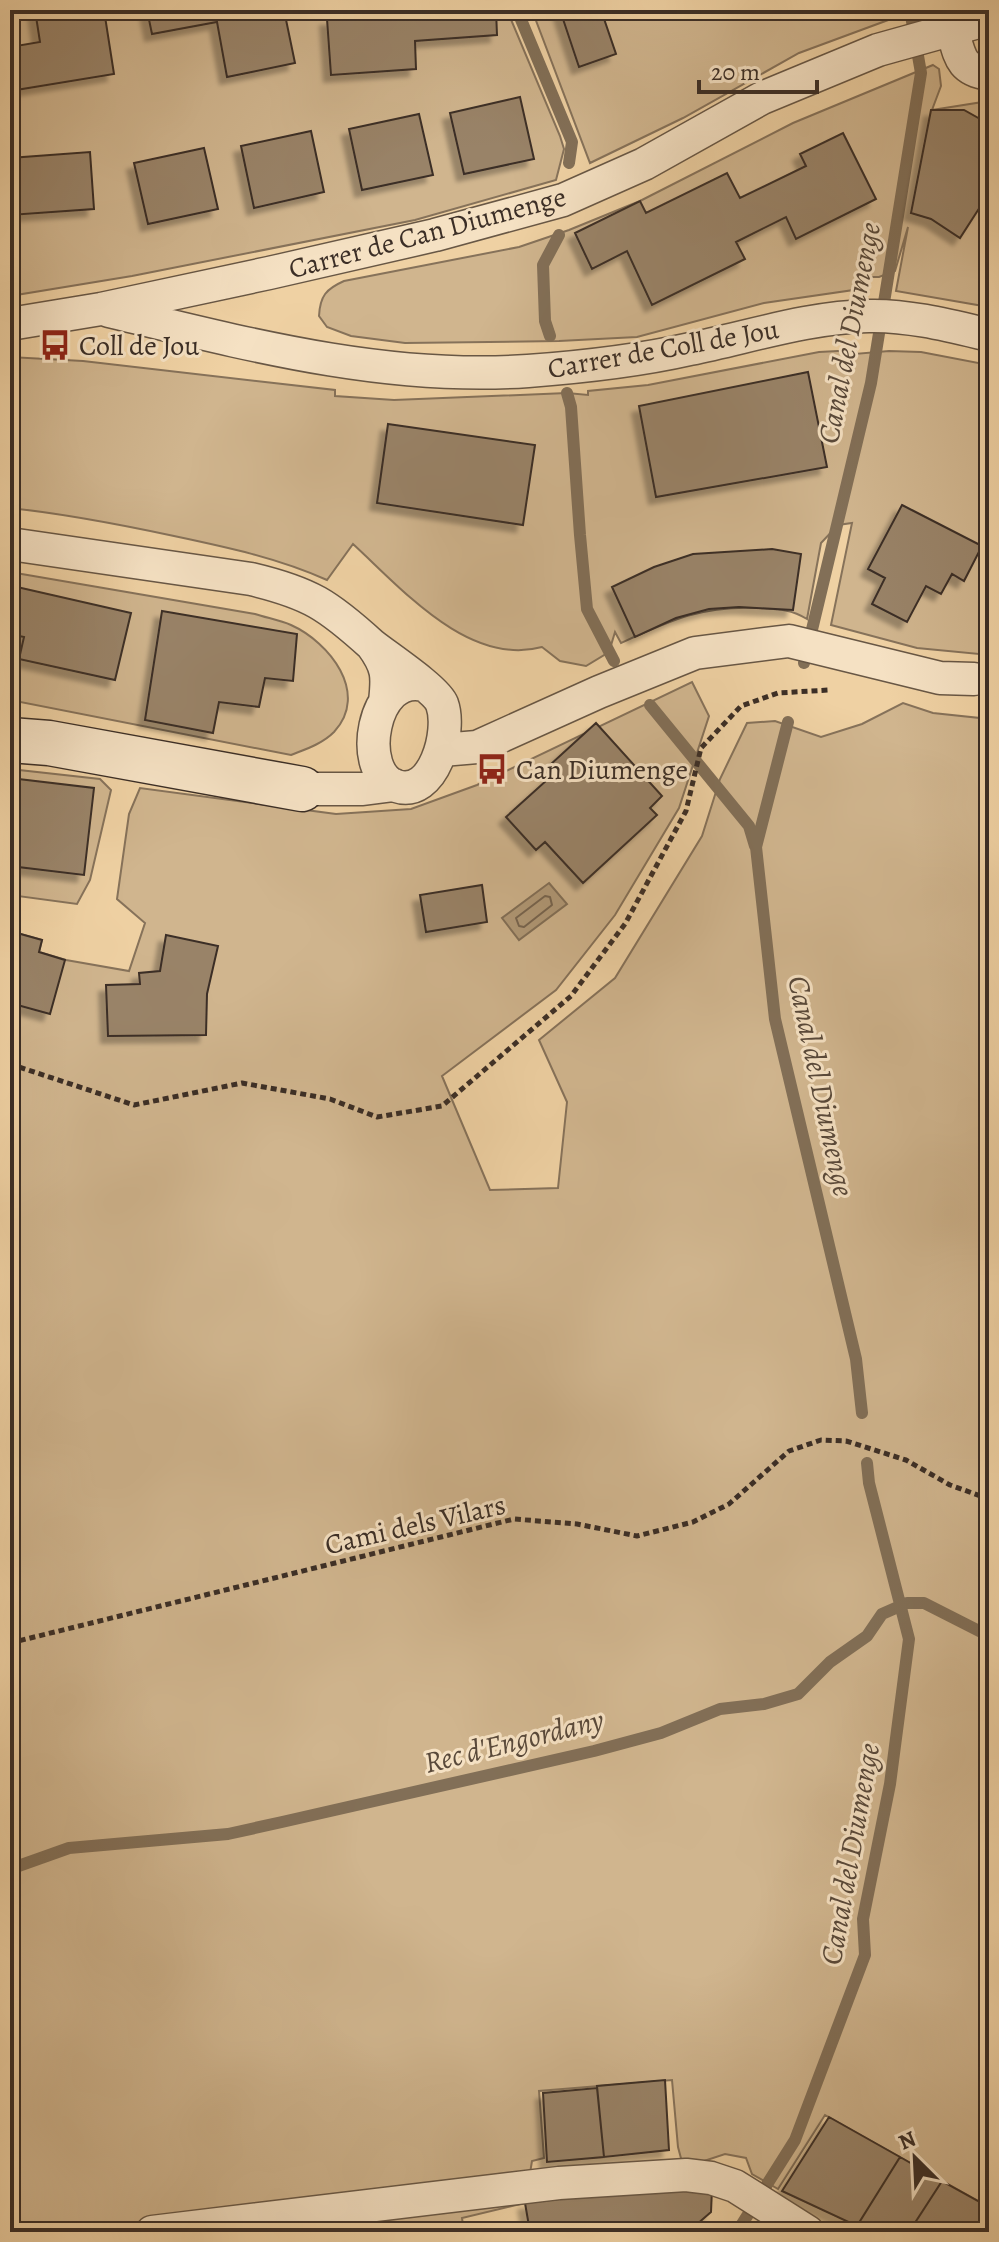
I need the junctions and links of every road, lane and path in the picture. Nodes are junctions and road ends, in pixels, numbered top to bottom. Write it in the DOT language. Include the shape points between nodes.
graph roads {
  1 [pos="989,19"];
  2 [pos="952,29"];
  3 [pos="989,74"];
  4 [pos="101,309"];
  5 [pos="10,324"];
  6 [pos="989,335"];
  7 [pos="10,544"];
  8 [pos="372,645"];
  9 [pos="974,679"];
  10 [pos="424,685"];
  11 [pos="839,689"];
  12 [pos="385,702"];
  13 [pos="10,740"];
  14 [pos="374,744"];
  15 [pos="442,750"];
  16 [pos="394,785"];
  17 [pos="302,789"];
  18 [pos="10,1064"];
  19 [pos="989,1499"];
  20 [pos="10,1643"];
  21 [pos="152,2232"];
  22 [pos="808,2232"];
  1 -- 2 [label="street, Carrer de Can Diumenge"];
  2 -- 3 [label="street" via="962,63"];
  2 -- 4 [label="street, Carrer de Can Diumenge" via="878,50 762,98 644,164 563,200 435,235"];
  4 -- 5 [label="street, Carrer de Can Diumenge"];
  4 -- 6 [label="street, Carrer de Coll de Jou" via="264,349 438,372 619,362 829,319 880,316"];
  7 -- 8 [label="street" via="281,586 316,599"];
  8 -- 10 [label="street"];
  8 -- 12 [label="street" via="388,679"];
  9 -- 15 [label="street" via="940,678 786,641 695,653 477,747"];
  10 -- 12 [label="street" via="396,688"];
  10 -- 15 [label="street" via="442,703"];
  11 -- 18 [label="path" via="778,693 741,706 701,748 686,811 625,924 571,996 442,1106 377,1117 330,1099 242,1083 134,1105"];
  12 -- 14 [label="street"];
  13 -- 17 [label="street"];
  14 -- 16 [label="street" via="375,758"];
  14 -- 17 [label="street" via="342,775"];
  15 -- 16 [label="street" via="418,783"];
  16 -- 17 [label="street"];
  19 -- 20 [label="path, Cami dels Vilars" via="906,1460 846,1441 821,1440 789,1451 729,1504 693,1522 637,1536 514,1519"];
  21 -- 22 [label="street" via="559,2183 686,2175 711,2178 751,2195"];
}
